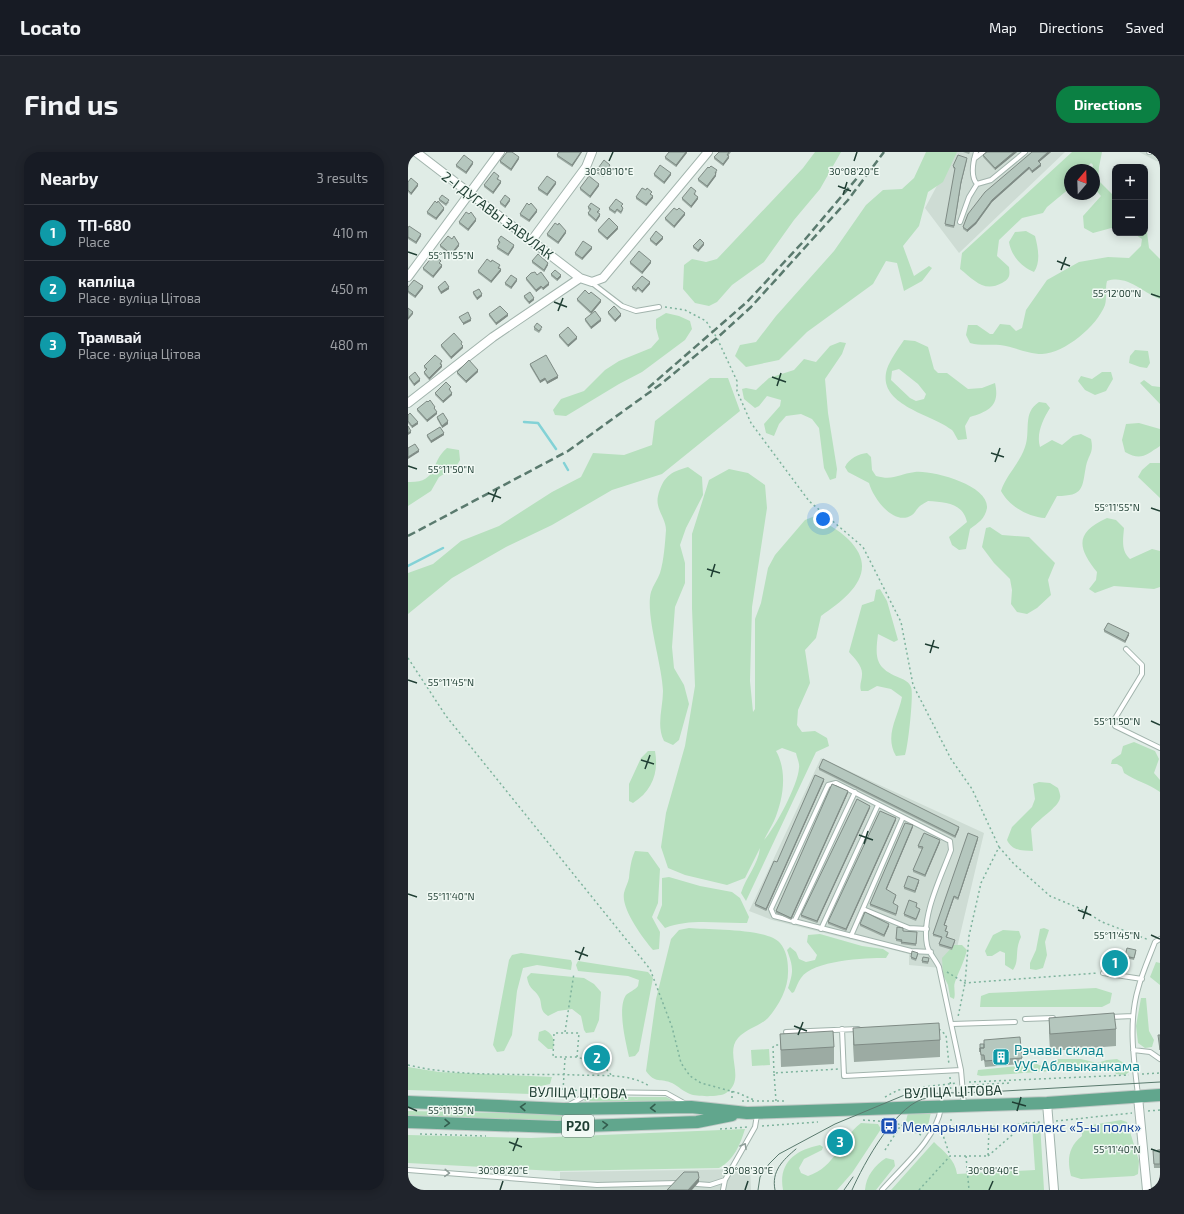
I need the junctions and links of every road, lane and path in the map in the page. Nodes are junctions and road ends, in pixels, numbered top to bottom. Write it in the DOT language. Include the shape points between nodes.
graph roads {
  1 [pos="416,152"];
  2 [pos="500,152"];
  3 [pos="592,152"];
  4 [pos="708,152"];
  5 [pos="976,152"];
  6 [pos="983,152"];
  7 [pos="1025,152"];
  8 [pos="1150,152"];
  9 [pos="1154,152"];
  10 [pos="973,160"];
  11 [pos="977,184"];
  12 [pos="470,193"];
  13 [pos="960,222"];
  14 [pos="532,240"];
  15 [pos="408,277"];
  16 [pos="580,278"];
  17 [pos="592,282"];
  18 [pos="659,307"];
  19 [pos="408,402"];
  20 [pos="1126,649"];
  21 [pos="408,658"];
  22 [pos="1160,748"];
  23 [pos="855,792"];
  24 [pos="878,804"];
  25 [pos="903,817"];
  26 [pos="999,847"];
  27 [pos="863,909"];
  28 [pos="794,922"];
  29 [pos="820,929"];
  30 [pos="927,929"];
  31 [pos="851,936"];
  32 [pos="1158,939"];
  33 [pos="931,952"];
  34 [pos="939,967"];
  35 [pos="574,973"];
  36 [pos="1104,973"];
  37 [pos="1142,979"];
  38 [pos="964,983"];
  39 [pos="1133,1016"];
  40 [pos="1102,1017"];
  41 [pos="1056,1018"];
  42 [pos="1024,1019"];
  43 [pos="1015,1022"];
  44 [pos="952,1024"];
  45 [pos="934,1025"];
  46 [pos="865,1028"];
  47 [pos="842,1029"];
  48 [pos="565,1032"];
  49 [pos="786,1032"];
  50 [pos="782,1044"];
  51 [pos="1133,1050"];
  52 [pos="577,1057"];
  53 [pos="565,1058"];
  54 [pos="1160,1059"];
  55 [pos="838,1063"];
  56 [pos="408,1065"];
  57 [pos="839,1069"];
  58 [pos="961,1070"];
  59 [pos="949,1071"];
  60 [pos="774,1073"];
  61 [pos="1160,1073"];
  62 [pos="564,1074"];
  63 [pos="1136,1075"];
  64 [pos="612,1076"];
  65 [pos="989,1081"];
  66 [pos="962,1083"];
  67 [pos="950,1084"];
  68 [pos="989,1084"];
  69 [pos="1010,1084"];
  70 [pos="972,1085"];
  71 [pos="651,1087"];
  72 [pos="563,1091"];
  73 [pos="732,1091"];
  74 [pos="1160,1095"];
  75 [pos="1138,1097"];
  76 [pos="881,1100"];
  77 [pos="732,1101"];
  78 [pos="740,1101"];
  79 [pos="784,1101"];
  80 [pos="408,1102"];
  81 [pos="946,1102"];
  82 [pos="1047,1103"];
  83 [pos="964,1105"];
  84 [pos="691,1107"];
  85 [pos="563,1109"];
  86 [pos="754,1109"];
  87 [pos="1160,1110"];
  88 [pos="1140,1112"];
  89 [pos="951,1119"];
  90 [pos="408,1122"];
  91 [pos="1027,1122"];
  92 [pos="1048,1122"];
  93 [pos="952,1127"];
  94 [pos="989,1127"];
  95 [pos="942,1132"];
  96 [pos="928,1138"];
  97 [pos="885,1150"];
  98 [pos="950,1156"];
  99 [pos="966,1156"];
  100 [pos="988,1156"];
  101 [pos="408,1170"];
  102 [pos="724,1180"];
  103 [pos="676,1184"];
  104 [pos="697,1184"];
  105 [pos="597,1185"];
  106 [pos="710,1185"];
  107 [pos="597,1190"];
  108 [pos="706,1190"];
  109 [pos="723,1190"];
  110 [pos="882,1190"];
  111 [pos="919,1190"];
  112 [pos="969,1190"];
  113 [pos="1054,1190"];
  114 [pos="1147,1190"];
  1 -- 12 [label="street, 2-І ДУГАВЫ ЗАВУЛАК"];
  2 -- 12 [label="street"];
  3 -- 14 [label="street" via="586,167"];
  4 -- 17 [label="street" via="603,278"];
  5 -- 10 [label="lane"];
  6 -- 10 [label="lane"];
  7 -- 11 [label="lane" via="991,180"];
  8 -- 9 [label="lane"];
  10 -- 11 [label="lane" via="973,180"];
  11 -- 13 [label="lane"];
  12 -- 14 [label="street, 2-І ДУГАВЫ ЗАВУЛАК"];
  12 -- 15 [label="street"];
  14 -- 16 [label="street, 2-І ДУГАВЫ ЗАВУЛАК"];
  16 -- 17 [label="street, 2-І ДУГАВЫ ЗАВУЛАК"];
  16 -- 19 [label="street" via="493,337"];
  17 -- 18 [label="lane" via="622,306 636,311"];
  18 -- 26 [label="path" via="675,307 706,321 737,381 737,391 751,423 809,501 863,547 901,622 913,685 951,759 972,789"];
  20 -- 22 [label="lane" via="1142,665 1142,674 1114,720 1115,726"];
  21 -- 73 [label="path" via="446,716 650,969 672,1027 681,1063 690,1076 701,1083"];
  23 -- 24 [label="lane"];
  23 -- 28 [label="lane"];
  23 -- 28 [label="lane" via="836,783 828,784 771,909 774,916"];
  24 -- 25 [label="lane"];
  24 -- 29 [label="lane"];
  25 -- 27 [label="lane"];
  25 -- 30 [label="lane" via="950,841 951,850 926,918"];
  26 -- 32 [label="path" via="1050,896 1081,909 1102,922"];
  26 -- 38 [label="path" via="981,882 969,936"];
  27 -- 30 [label="lane" via="909,928"];
  27 -- 31 [label="lane"];
  28 -- 29 [label="lane"];
  29 -- 31 [label="lane"];
  30 -- 33 [label="lane" via="927,946"];
  31 -- 33 [label="lane" via="911,951"];
  32 -- 37 [label="lane"];
  33 -- 34 [label="lane"];
  34 -- 38 [label="path"];
  34 -- 44 [label="lane"];
  35 -- 48 [label="path"];
  36 -- 37 [label="lane"];
  36 -- 38 [label="path" via="1085,972"];
  37 -- 39 [label="lane" via="1137,990"];
  38 -- 44 [label="path" via="960,1016"];
  39 -- 40 [label="lane"];
  39 -- 51 [label="lane"];
  41 -- 42 [label="lane"];
  43 -- 44 [label="lane"];
  44 -- 58 [label="lane"];
  45 -- 59 [label="path" via="946,1035"];
  46 -- 47 [label="lane"];
  47 -- 49 [label="lane"];
  47 -- 59 [label="lane" via="844,1076"];
  48 -- 52 [label="path" via="579,1033"];
  48 -- 53 [label="path" via="554,1033 553,1057"];
  50 -- 60 [label="path" via="773,1047"];
  51 -- 54 [label="lane" via="1150,1052"];
  51 -- 63 [label="lane"];
  52 -- 53 [label="path"];
  52 -- 64 [label="path" via="603,1065"];
  53 -- 62 [label="path"];
  55 -- 57 [label="path"];
  56 -- 62 [label="path" via="458,1072"];
  58 -- 59 [label="lane"];
  58 -- 66 [label="lane"];
  59 -- 67 [label="path"];
  61 -- 63 [label="path"];
  62 -- 64 [label="path"];
  62 -- 72 [label="path"];
  63 -- 65 [label="path"];
  63 -- 75 [label="lane"];
  64 -- 71 [label="path" via="641,1080"];
  65 -- 66 [label="path"];
  65 -- 68 [label="path"];
  66 -- 67 [label="path"];
  66 -- 83 [label="lane"];
  67 -- 76 [label="path" via="898,1090"];
  67 -- 81 [label="path"];
  68 -- 69 [label="path"];
  68 -- 70 [label="path"];
  73 -- 77 [label="path"];
  73 -- 86 [label="path"];
  74 -- 75 [label="main road, ВУЛІЦА ЦІТОВА / Р20"];
  75 -- 82 [label="main road, ВУЛІЦА ЦІТОВА / Р20"];
  75 -- 88 [label="street"];
  78 -- 86 [label="path"];
  79 -- 86 [label="path"];
  85 -- 80 [label="main road, ВУЛІЦА ЦІТОВА / Р20, one-way"];
  81 -- 83 [label="main road, ВУЛІЦА ЦІТОВА / Р20"];
  81 -- 86 [label="main road, ВУЛІЦА ЦІТОВА / Р20"];
  81 -- 96 [label="lane"];
  82 -- 83 [label="main road, ВУЛІЦА ЦІТОВА / Р20"];
  82 -- 92 [label="street"];
  84 -- 85 [label="main road, ВУЛІЦА ЦІТОВА / Р20, one-way"];
  84 -- 85 [label="lane" via="666,1093 592,1092"];
  84 -- 86 [label="main road, ВУЛІЦА ЦІТОВА / Р20"];
  90 -- 86 [label="main road, ВУЛІЦА ЦІТОВА / Р20, one-way" via="556,1127 697,1122"];
  102 -- 86 [label="lane, one-way" via="755,1127"];
  87 -- 88 [label="path"];
  88 -- 92 [label="path"];
  88 -- 114 [label="street"];
  89 -- 93 [label="path"];
  91 -- 92 [label="path"];
  91 -- 94 [label="path"];
  91 -- 100 [label="path"];
  92 -- 113 [label="street"];
  93 -- 94 [label="path"];
  93 -- 95 [label="path"];
  94 -- 100 [label="path"];
  95 -- 96 [label="path"];
  95 -- 98 [label="path"];
  96 -- 97 [label="path" via="901,1125"];
  96 -- 110 [label="lane"];
  98 -- 99 [label="path"];
  98 -- 111 [label="path"];
  99 -- 100 [label="path"];
  99 -- 112 [label="path"];
  101 -- 105 [label="lane, one-way"];
  102 -- 106 [label="lane"];
  102 -- 109 [label="lane"];
  103 -- 105 [label="lane"];
  104 -- 106 [label="lane"];
  105 -- 107 [label="lane"];
  106 -- 108 [label="lane"];
}
